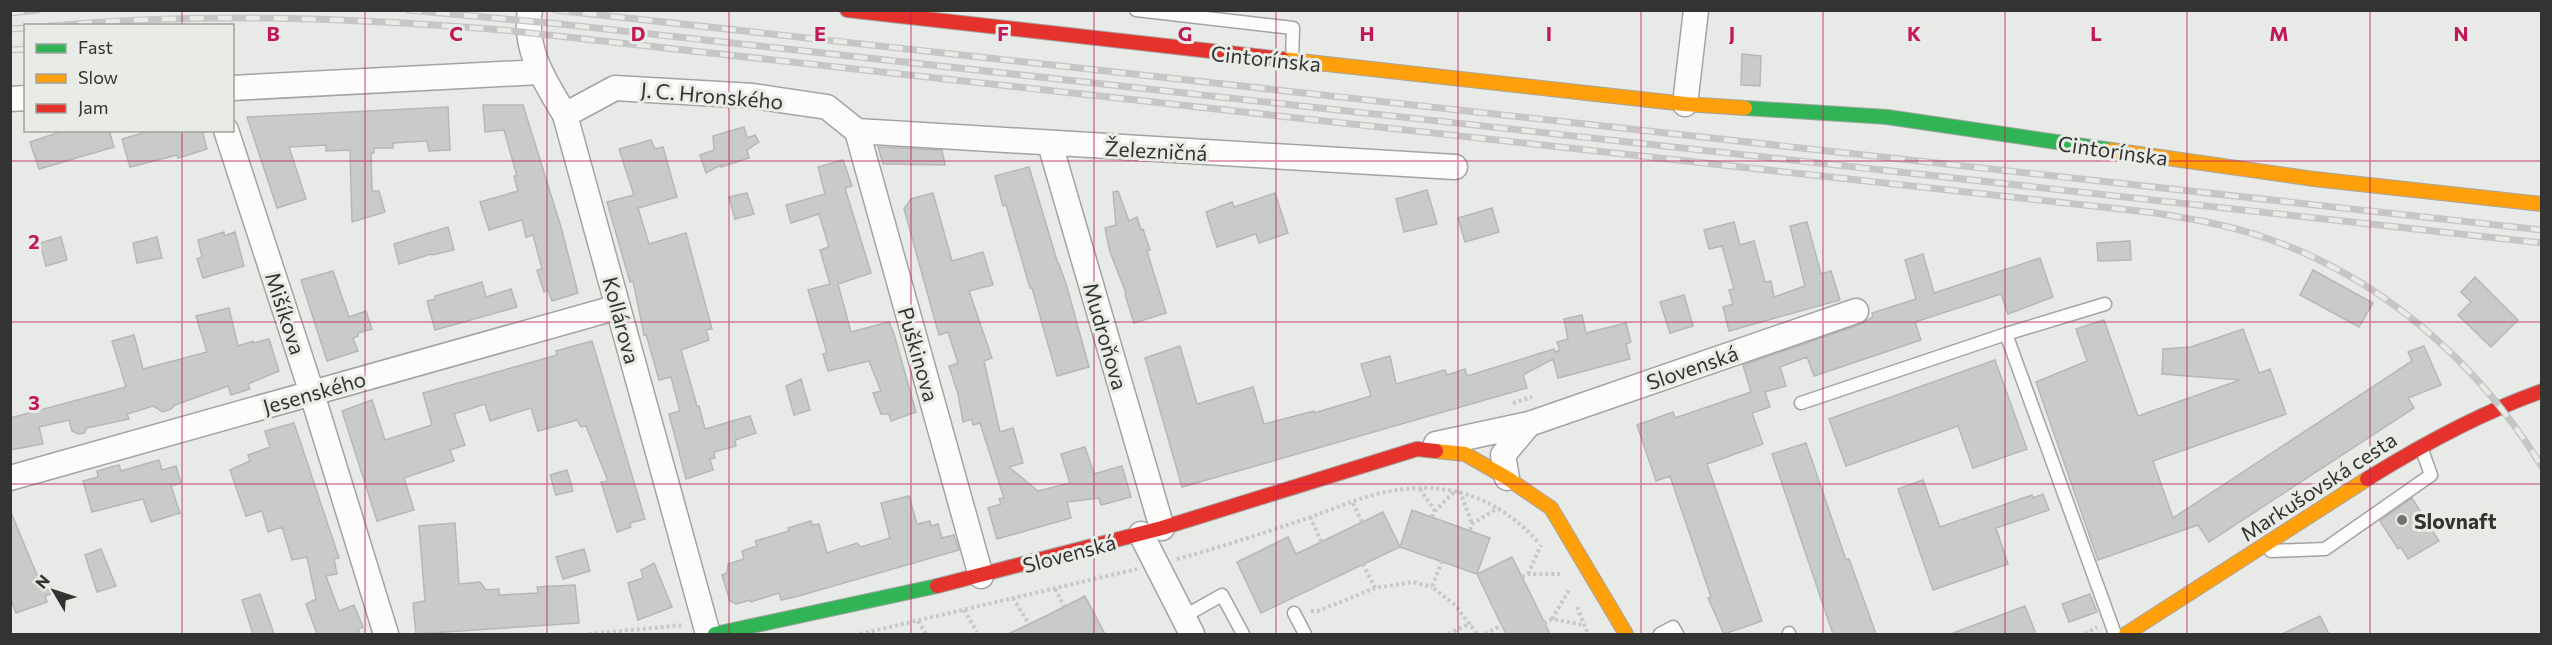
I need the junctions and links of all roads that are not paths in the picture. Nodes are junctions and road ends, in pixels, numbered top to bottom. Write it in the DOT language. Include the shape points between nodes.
graph roads {
  1 [pos="530,10"];
  2 [pos="847,10"];
  3 [pos="1004,10"];
  4 [pos="1136,10"];
  5 [pos="1696,10"];
  6 [pos="1164,12"];
  7 [pos="1000,28"];
  8 [pos="1292,61"];
  9 [pos="540,72"];
  10 [pos="234,87"];
  11 [pos="1685,104"];
  12 [pos="565,115"];
  13 [pos="857,131"];
  14 [pos="227,132"];
  15 [pos="1050,144"];
  16 [pos="1455,167"];
  17 [pos="2541,204"];
  18 [pos="2105,304"];
  19 [pos="618,307"];
  20 [pos="1856,311"];
  21 [pos="2006,334"];
  22 [pos="311,393"];
  23 [pos="2541,393"];
  24 [pos="1801,403"];
  25 [pos="1529,424"];
  26 [pos="2421,445"];
  27 [pos="1417,449"];
  28 [pos="10,478"];
  29 [pos="1507,478"];
  30 [pos="1151,531"];
  31 [pos="2254,551"];
  32 [pos="981,576"];
  33 [pos="1294,613"];
  34 [pos="1187,626"];
  35 [pos="709,630"];
  36 [pos="386,634"];
  37 [pos="1243,634"];
  38 [pos="1305,634"];
  39 [pos="1626,634"];
  40 [pos="1660,634"];
  41 [pos="1677,634"];
  42 [pos="2115,634"];
  43 [pos="2126,634"];
  1 -- 9 [label="street, Kollárova" via="529,33"];
  2 -- 7 [label="street, Cintorínska"];
  3 -- 7 [label="lane"];
  4 -- 6 [label="lane"];
  5 -- 11 [label="street"];
  6 -- 8 [label="lane" via="1293,28"];
  7 -- 8 [label="street, Cintorínska"];
  8 -- 11 [label="street, Cintorínska"];
  9 -- 10 [label="street"];
  9 -- 12 [label="street, Kollárova"];
  11 -- 17 [label="street, Cintorínska" via="1887,117 2314,179"];
  12 -- 13 [label="street, J. C. Hronského" via="615,88 753,96 827,107"];
  12 -- 19 [label="street, Kollárova"];
  13 -- 15 [label="street, Železničná"];
  13 -- 32 [label="street, Puškinova"];
  14 -- 22 [label="street, Mišíkova"];
  15 -- 16 [label="street, Železničná"];
  15 -- 30 [label="street, Mudroňova"];
  18 -- 21 [label="lane"];
  19 -- 22 [label="street, Jesenského"];
  19 -- 35 [label="street, Kollárova"];
  20 -- 25 [label="street, Slovenská"];
  21 -- 24 [label="lane"];
  21 -- 42 [label="lane"];
  22 -- 28 [label="street, Jesenského"];
  22 -- 36 [label="street, Mišíkova"];
  23 -- 26 [label="street, Markušovská cesta" via="2500,406"];
  25 -- 27 [label="street, Slovenská"];
  25 -- 29 [label="street" via="1503,455"];
  26 -- 31 [label="street, Markušovská cesta"];
  26 -- 31 [label="lane" via="2431,475 2325,549"];
  27 -- 29 [label="street, Slovenská" via="1465,454"];
  27 -- 30 [label="street, Slovenská"];
  29 -- 39 [label="street, Slovenská" via="1551,508"];
  30 -- 32 [label="street, Slovenská"];
  30 -- 34 [label="street, Mudroňova" via="1156,564"];
  31 -- 43 [label="street, Markušovská cesta"];
  32 -- 35 [label="street, Slovenská"];
  33 -- 38 [label="lane"];
  34 -- 37 [label="lane" via="1222,596"];
  40 -- 41 [label="lane" via="1673,627"];
}
